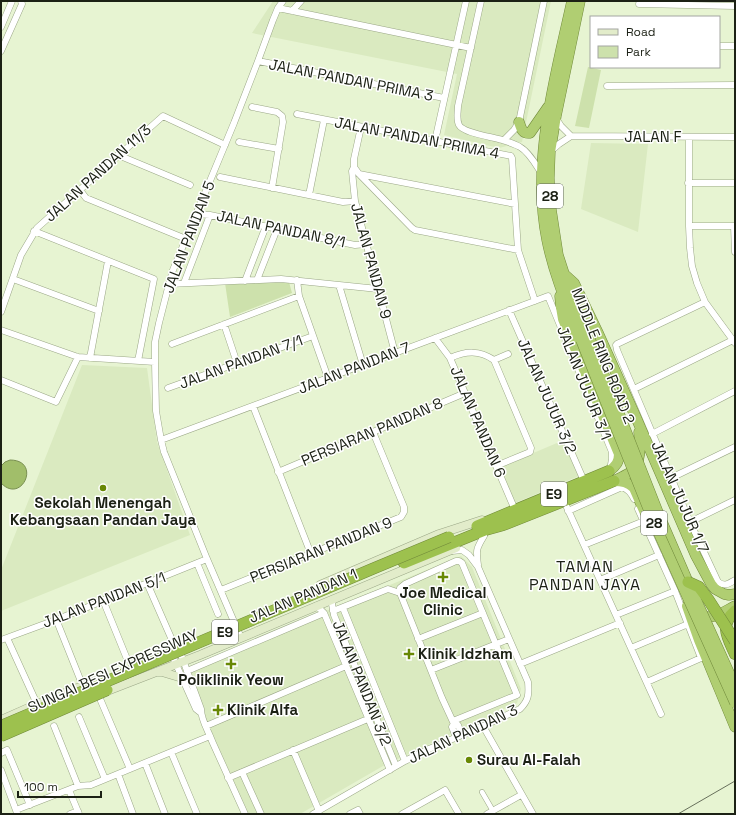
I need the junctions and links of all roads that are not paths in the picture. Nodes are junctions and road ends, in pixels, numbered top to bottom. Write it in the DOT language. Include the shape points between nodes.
graph roads {
  1 [pos="12,1"];
  2 [pos="21,1"];
  3 [pos="283,1"];
  4 [pos="301,1"];
  5 [pos="466,1"];
  6 [pos="481,1"];
  7 [pos="544,1"];
  8 [pos="572,1"];
  9 [pos="580,1"];
  10 [pos="639,4"];
  11 [pos="735,6"];
  12 [pos="278,8"];
  13 [pos="292,11"];
  14 [pos="1,27"];
  15 [pos="456,44"];
  16 [pos="720,46"];
  17 [pos="735,46"];
  18 [pos="471,48"];
  19 [pos="1,51"];
  20 [pos="258,62"];
  21 [pos="607,86"];
  22 [pos="735,86"];
  23 [pos="444,98"];
  24 [pos="550,104"];
  25 [pos="252,107"];
  26 [pos="297,114"];
  27 [pos="556,116"];
  28 [pos="324,120"];
  29 [pos="518,122"];
  30 [pos="361,127"];
  31 [pos="571,136"];
  32 [pos="689,137"];
  33 [pos="735,137"];
  34 [pos="504,140"];
  35 [pos="435,141"];
  36 [pos="239,142"];
  37 [pos="225,145"];
  38 [pos="279,150"];
  39 [pos="550,152"];
  40 [pos="118,155"];
  41 [pos="354,168"];
  42 [pos="359,174"];
  43 [pos="542,174"];
  44 [pos="220,177"];
  45 [pos="735,182"];
  46 [pos="688,183"];
  47 [pos="190,185"];
  48 [pos="272,188"];
  49 [pos="80,190"];
  50 [pos="309,195"];
  51 [pos="354,201"];
  52 [pos="515,204"];
  53 [pos="196,214"];
  54 [pos="210,215"];
  55 [pos="266,226"];
  56 [pos="689,226"];
  57 [pos="734,226"];
  58 [pos="277,228"];
  59 [pos="34,232"];
  60 [pos="186,239"];
  61 [pos="366,244"];
  62 [pos="518,250"];
  63 [pos="735,252"];
  64 [pos="108,261"];
  65 [pos="564,274"];
  66 [pos="13,279"];
  67 [pos="245,280"];
  68 [pos="257,280"];
  69 [pos="297,280"];
  70 [pos="169,284"];
  71 [pos="184,284"];
  72 [pos="339,285"];
  73 [pos="560,288"];
  74 [pos="378,289"];
  75 [pos="299,296"];
  76 [pos="548,296"];
  77 [pos="535,300"];
  78 [pos="705,302"];
  79 [pos="509,310"];
  80 [pos="99,311"];
  81 [pos="1,312"];
  82 [pos="224,324"];
  83 [pos="1,330"];
  84 [pos="313,336"];
  85 [pos="435,338"];
  86 [pos="585,339"];
  87 [pos="734,342"];
  88 [pos="172,344"];
  89 [pos="395,353"];
  90 [pos="508,354"];
  91 [pos="78,357"];
  92 [pos="90,358"];
  93 [pos="450,358"];
  94 [pos="494,360"];
  95 [pos="138,361"];
  96 [pos="155,362"];
  97 [pos="237,363"];
  98 [pos="363,365"];
  99 [pos="328,378"];
  100 [pos="1,380"];
  101 [pos="168,388"];
  102 [pos="634,389"];
  103 [pos="735,391"];
  104 [pos="465,393"];
  105 [pos="253,406"];
  106 [pos="638,422"];
  107 [pos="373,432"];
  108 [pos="652,434"];
  109 [pos="161,440"];
  110 [pos="735,447"];
  111 [pos="496,466"];
  112 [pos="278,472"];
  113 [pos="670,478"];
  114 [pos="615,480"];
  115 [pos="584,481"];
  116 [pos="734,503"];
  117 [pos="566,506"];
  118 [pos="515,510"];
  119 [pos="501,521"];
  120 [pos="644,521"];
  121 [pos="690,522"];
  122 [pos="484,536"];
  123 [pos="584,545"];
  124 [pos="448,551"];
  125 [pos="310,554"];
  126 [pos="659,555"];
  127 [pos="208,559"];
  128 [pos="197,563"];
  129 [pos="478,567"];
  130 [pos="600,580"];
  131 [pos="735,580"];
  132 [pos="688,582"];
  133 [pos="147,583"];
  134 [pos="314,588"];
  135 [pos="222,590"];
  136 [pos="675,591"];
  137 [pos="400,593"];
  138 [pos="735,594"];
  139 [pos="333,599"];
  140 [pos="103,600"];
  141 [pos="318,605"];
  142 [pos="735,606"];
  143 [pos="342,608"];
  144 [pos="688,609"];
  145 [pos="333,611"];
  146 [pos="735,611"];
  147 [pos="324,613"];
  148 [pos="483,613"];
  149 [pos="218,614"];
  150 [pos="616,615"];
  151 [pos="56,619"];
  152 [pos="620,623"];
  153 [pos="236,624"];
  154 [pos="688,624"];
  155 [pos="241,638"];
  156 [pos="4,639"];
  157 [pos="418,639"];
  158 [pos="509,639"];
  159 [pos="172,640"];
  160 [pos="735,641"];
  161 [pos="496,644"];
  162 [pos="179,648"];
  163 [pos="631,648"];
  164 [pos="171,652"];
  165 [pos="735,654"];
  166 [pos="127,660"];
  167 [pos="180,663"];
  168 [pos="520,664"];
  169 [pos="346,666"];
  170 [pos="431,670"];
  171 [pos="153,673"];
  172 [pos="185,674"];
  173 [pos="80,679"];
  174 [pos="647,682"];
  175 [pos="735,686"];
  176 [pos="98,694"];
  177 [pos="735,703"];
  178 [pos="37,704"];
  179 [pos="662,714"];
  180 [pos="375,716"];
  181 [pos="79,717"];
  182 [pos="368,718"];
  183 [pos="1,720"];
  184 [pos="453,722"];
  185 [pos="1,726"];
  186 [pos="54,726"];
  187 [pos="206,726"];
  188 [pos="483,726"];
  189 [pos="735,727"];
  190 [pos="1,732"];
  191 [pos="1,736"];
  192 [pos="210,736"];
  193 [pos="459,736"];
  194 [pos="293,750"];
  195 [pos="171,752"];
  196 [pos="1,753"];
  197 [pos="405,761"];
  198 [pos="145,763"];
  199 [pos="396,766"];
  200 [pos="130,769"];
  201 [pos="1,770"];
  202 [pos="390,770"];
  203 [pos="242,772"];
  204 [pos="118,774"];
  205 [pos="228,778"];
  206 [pos="105,779"];
  207 [pos="78,786"];
  208 [pos="4,787"];
  209 [pos="69,790"];
  210 [pos="482,792"];
  211 [pos="521,795"];
  212 [pos="30,805"];
  213 [pos="17,812"];
  214 [pos="79,812"];
  215 [pos="316,812"];
  216 [pos="490,812"];
  217 [pos="70,814"];
  218 [pos="133,814"];
  219 [pos="164,814"];
  220 [pos="197,814"];
  221 [pos="245,814"];
  222 [pos="260,814"];
  223 [pos="350,814"];
  224 [pos="360,814"];
  225 [pos="402,814"];
  226 [pos="459,814"];
  227 [pos="533,814"];
  1 -- 14 [label="street"];
  2 -- 19 [label="street" via="22,4"];
  3 -- 12 [label="street, JALAN PANDAN 5"];
  4 -- 13 [label="street"];
  5 -- 15 [label="street"];
  6 -- 18 [label="street"];
  7 -- 29 [label="street"];
  8 -- 24 [label="highway, MIDDLE RING ROAD 2 / 28"];
  9 -- 27 [label="highway, MIDDLE RING ROAD 2 / 28"];
  10 -- 11 [label="street"];
  12 -- 13 [label="street"];
  12 -- 20 [label="street, JALAN PANDAN 5"];
  13 -- 15 [label="street"];
  15 -- 18 [label="street"];
  15 -- 23 [label="street"];
  16 -- 17 [label="street"];
  18 -- 34 [label="street" via="458,106 458,124 476,133"];
  20 -- 23 [label="street, JALAN PANDAN PRIMA 3"];
  20 -- 37 [label="street, JALAN PANDAN 5"];
  21 -- 22 [label="street"];
  23 -- 35 [label="street"];
  24 -- 29 [label="highway" via="530,133 523,132"];
  24 -- 43 [label="highway, MIDDLE RING ROAD 2 / 28" via="543,147"];
  25 -- 38 [label="street" via="277,112 282,116"];
  26 -- 28 [label="street, JALAN PANDAN PRIMA 4"];
  27 -- 31 [label="street" via="560,126"];
  27 -- 39 [label="highway, MIDDLE RING ROAD 2 / 28"];
  28 -- 30 [label="street, JALAN PANDAN PRIMA 4"];
  28 -- 50 [label="street"];
  29 -- 34 [label="street"];
  30 -- 35 [label="street, JALAN PANDAN PRIMA 4"];
  30 -- 41 [label="street, JALAN PANDAN 9"];
  31 -- 32 [label="street, JALAN F"];
  31 -- 39 [label="street"];
  32 -- 33 [label="street, JALAN F"];
  32 -- 46 [label="street"];
  34 -- 43 [label="street" via="521,148"];
  35 -- 52 [label="street, JALAN PANDAN PRIMA 4" via="511,156"];
  36 -- 38 [label="street"];
  37 -- 40 [label="street, JALAN PANDAN 11/3" via="163,116"];
  37 -- 53 [label="street, JALAN PANDAN 5"];
  38 -- 48 [label="street"];
  39 -- 65 [label="highway, MIDDLE RING ROAD 2 / 28" via="550,203 558,255"];
  40 -- 47 [label="street"];
  40 -- 49 [label="street, JALAN PANDAN 11/3"];
  41 -- 42 [label="street"];
  41 -- 51 [label="street, JALAN PANDAN 9"];
  42 -- 52 [label="street"];
  42 -- 62 [label="street" via="415,230"];
  43 -- 73 [label="highway, MIDDLE RING ROAD 2 / 28" via="546,239"];
  44 -- 48 [label="street"];
  45 -- 46 [label="street"];
  46 -- 56 [label="street"];
  48 -- 50 [label="street"];
  49 -- 59 [label="street, JALAN PANDAN 11/3"];
  49 -- 60 [label="street" via="86,198"];
  50 -- 51 [label="street" via="343,202"];
  51 -- 61 [label="street, JALAN PANDAN 9"];
  52 -- 62 [label="street, JALAN PANDAN PRIMA 4"];
  53 -- 54 [label="street, JALAN PANDAN 8/1"];
  53 -- 60 [label="street, JALAN PANDAN 5"];
  54 -- 55 [label="street, JALAN PANDAN 8/1"];
  54 -- 71 [label="street"];
  55 -- 58 [label="street, JALAN PANDAN 8/1"];
  55 -- 67 [label="street"];
  56 -- 57 [label="street"];
  56 -- 78 [label="street" via="692,266"];
  57 -- 63 [label="street"];
  58 -- 61 [label="street, JALAN PANDAN 8/1"];
  58 -- 68 [label="street"];
  59 -- 64 [label="street"];
  59 -- 66 [label="street, JALAN PANDAN 11/3" via="21,255"];
  60 -- 70 [label="street, JALAN PANDAN 5"];
  61 -- 74 [label="street, JALAN PANDAN 9"];
  62 -- 77 [label="street, JALAN PANDAN PRIMA 4"];
  64 -- 80 [label="street"];
  64 -- 95 [label="street" via="154,279"];
  65 -- 86 [label="highway, MIDDLE RING ROAD 2 / 28"];
  65 -- 106 [label="highway" via="574,283"];
  66 -- 80 [label="street"];
  66 -- 81 [label="street, JALAN PANDAN 11/3"];
  67 -- 68 [label="street"];
  67 -- 71 [label="street"];
  68 -- 69 [label="street"];
  69 -- 72 [label="street"];
  69 -- 75 [label="street"];
  70 -- 71 [label="street"];
  70 -- 96 [label="street, JALAN PANDAN 5" via="159,323"];
  72 -- 74 [label="street"];
  72 -- 98 [label="street"];
  73 -- 86 [label="highway, MIDDLE RING ROAD 2 / 28"];
  73 -- 114 [label="highway" via="563,319 619,454"];
  74 -- 89 [label="street, JALAN PANDAN 9"];
  75 -- 82 [label="street"];
  75 -- 84 [label="street"];
  76 -- 77 [label="street, JALAN PANDAN 7"];
  76 -- 114 [label="street, JALAN JUJUR 3/1" via="612,452"];
  77 -- 79 [label="street, JALAN PANDAN 7"];
  78 -- 87 [label="street"];
  78 -- 102 [label="street, JALAN JUJUR 1/7" via="617,344 617,350"];
  79 -- 85 [label="street, JALAN PANDAN 7"];
  79 -- 115 [label="street, JALAN JUJUR 3/2"];
  80 -- 92 [label="street"];
  82 -- 88 [label="street"];
  82 -- 97 [label="street"];
  83 -- 91 [label="street"];
  84 -- 97 [label="street, JALAN PANDAN 7/1"];
  84 -- 99 [label="street"];
  85 -- 89 [label="street, JALAN PANDAN 7"];
  85 -- 93 [label="street, JALAN PANDAN 6"];
  86 -- 132 [label="highway, MIDDLE RING ROAD 2 / 28, bridge"];
  86 -- 177 [label="highway, MIDDLE RING ROAD 2 / 28, bridge" via="652,518"];
  87 -- 102 [label="street"];
  89 -- 98 [label="street, JALAN PANDAN 7"];
  90 -- 94 [label="street"];
  91 -- 92 [label="street"];
  91 -- 100 [label="street" via="56,402"];
  92 -- 95 [label="street"];
  93 -- 94 [label="street" via="464,353 477,353"];
  93 -- 104 [label="street, JALAN PANDAN 6"];
  94 -- 111 [label="street" via="531,448 530,452"];
  95 -- 96 [label="street"];
  96 -- 109 [label="street, JALAN PANDAN 5" via="156,411"];
  97 -- 101 [label="street, JALAN PANDAN 7/1"];
  98 -- 99 [label="street, JALAN PANDAN 7"];
  99 -- 105 [label="street, JALAN PANDAN 7"];
  102 -- 108 [label="street, JALAN JUJUR 1/7"];
  103 -- 108 [label="street"];
  104 -- 107 [label="street, PERSIARAN PANDAN 8"];
  104 -- 111 [label="street, JALAN PANDAN 6"];
  105 -- 109 [label="street, JALAN PANDAN 7"];
  105 -- 112 [label="street"];
  106 -- 114 [label="highway" via="640,456 637,464 631,472"];
  106 -- 138 [label="highway" via="696,556 711,584 724,594"];
  107 -- 112 [label="street, PERSIARAN PANDAN 8"];
  107 -- 125 [label="street, PERSIARAN PANDAN 9" via="404,512 401,517"];
  108 -- 113 [label="street, JALAN JUJUR 1/7"];
  109 -- 127 [label="street, JALAN PANDAN 5"];
  110 -- 113 [label="street"];
  111 -- 118 [label="street, JALAN PANDAN 6"];
  112 -- 125 [label="street"];
  113 -- 121 [label="street, JALAN JUJUR 1/7"];
  114 -- 115 [label="highway, JALAN PANDAN 1 / E9"];
  114 -- 117 [label="highway, JALAN PANDAN 1 / E9"];
  114 -- 117 [label="street" via="600,497"];
  114 -- 120 [label="street" via="631,493"];
  114 -- 144 [label="highway" via="622,480 634,488"];
  115 -- 118 [label="highway, JALAN PANDAN 1 / E9"];
  116 -- 121 [label="street"];
  117 -- 119 [label="highway, JALAN PANDAN 1 / E9"];
  117 -- 123 [label="street"];
  118 -- 119 [label="highway, JALAN PANDAN 1 / E9"];
  119 -- 122 [label="main road, JALAN PANDAN 1"];
  119 -- 134 [label="main road, JALAN PANDAN 1" via="480,520 439,534"];
  119 -- 185 [label="highway, SUNGAI BESI EXPRESSWAY / E9, bridge" via="337,583"];
  119 -- 191 [label="highway, SUNGAI BESI EXPRESSWAY / E9, bridge"];
  120 -- 123 [label="street"];
  120 -- 126 [label="street"];
  121 -- 131 [label="street, JALAN JUJUR 1/7" via="718,582 727,585"];
  122 -- 124 [label="main road, JALAN PANDAN 1"];
  122 -- 129 [label="street, JALAN PANDAN 3" via="477,547"];
  123 -- 130 [label="street"];
  124 -- 129 [label="street, JALAN PANDAN 3" via="462,550"];
  124 -- 139 [label="main road, JALAN PANDAN 1"];
  125 -- 135 [label="street, PERSIARAN PANDAN 9"];
  126 -- 130 [label="street"];
  126 -- 136 [label="street"];
  127 -- 128 [label="street, JALAN PANDAN 5/1"];
  127 -- 135 [label="street, JALAN PANDAN 5"];
  128 -- 133 [label="street, JALAN PANDAN 5/1"];
  128 -- 149 [label="street"];
  129 -- 158 [label="street, JALAN PANDAN 3"];
  130 -- 150 [label="street"];
  132 -- 160 [label="highway, bridge" via="699,587"];
  132 -- 175 [label="highway, MIDDLE RING ROAD 2 / 28, bridge"];
  133 -- 140 [label="street, JALAN PANDAN 5/1"];
  133 -- 159 [label="street"];
  134 -- 141 [label="main road" via="313,593"];
  134 -- 153 [label="main road, JALAN PANDAN 1"];
  135 -- 153 [label="street, JALAN PANDAN 5"];
  136 -- 150 [label="street"];
  136 -- 154 [label="street"];
  137 -- 143 [label="street" via="388,589"];
  137 -- 148 [label="street" via="400,588 405,584 459,561"];
  137 -- 157 [label="street"];
  139 -- 141 [label="main road, JALAN PANDAN 1"];
  139 -- 145 [label="street, JALAN PANDAN 3/2"];
  140 -- 151 [label="street, JALAN PANDAN 5/1"];
  140 -- 166 [label="street"];
  141 -- 147 [label="street"];
  141 -- 155 [label="main road, JALAN PANDAN 1"];
  142 -- 144 [label="highway" via="708,618"];
  143 -- 145 [label="street"];
  143 -- 197 [label="street, JALAN PANDAN 3/2"];
  144 -- 189 [label="highway"];
  145 -- 180 [label="street, JALAN PANDAN 3/2"];
  146 -- 165 [label="highway" via="726,625"];
  147 -- 169 [label="street"];
  147 -- 172 [label="street"];
  148 -- 157 [label="street"];
  148 -- 161 [label="street"];
  150 -- 152 [label="street"];
  151 -- 156 [label="street, JALAN PANDAN 5/1"];
  151 -- 173 [label="street"];
  152 -- 163 [label="street"];
  152 -- 168 [label="street"];
  153 -- 155 [label="street, JALAN PANDAN 5"];
  153 -- 162 [label="main road, JALAN PANDAN 1"];
  154 -- 163 [label="street"];
  154 -- 174 [label="street" via="701,658"];
  155 -- 167 [label="main road, JALAN PANDAN 1"];
  156 -- 178 [label="street"];
  157 -- 170 [label="street"];
  158 -- 161 [label="street"];
  158 -- 168 [label="street, JALAN PANDAN 3"];
  161 -- 170 [label="street"];
  161 -- 184 [label="street" via="517,695"];
  162 -- 164 [label="main road, JALAN PANDAN 1"];
  162 -- 167 [label="street"];
  163 -- 174 [label="street"];
  164 -- 167 [label="street"];
  164 -- 178 [label="main road, JALAN PANDAN 1"];
  167 -- 171 [label="main road, JALAN PANDAN 1"];
  167 -- 172 [label="street"];
  168 -- 188 [label="street, JALAN PANDAN 3" via="528,682 528,697 524,704 520,709"];
  169 -- 182 [label="street"];
  169 -- 187 [label="street"];
  170 -- 184 [label="street"];
  171 -- 172 [label="main road"];
  171 -- 176 [label="main road, JALAN PANDAN 1"];
  172 -- 187 [label="street" via="196,709 201,713"];
  174 -- 179 [label="street"];
  176 -- 190 [label="main road, JALAN PANDAN 1"];
  176 -- 200 [label="street"];
  178 -- 183 [label="main road, JALAN PANDAN 1"];
  180 -- 182 [label="street"];
  180 -- 199 [label="street, JALAN PANDAN 3/2"];
  181 -- 206 [label="street"];
  182 -- 194 [label="street"];
  182 -- 202 [label="street"];
  184 -- 193 [label="street" via="458,725"];
  186 -- 207 [label="street"];
  187 -- 192 [label="street"];
  188 -- 193 [label="street, JALAN PANDAN 3"];
  188 -- 211 [label="street"];
  192 -- 195 [label="street"];
  192 -- 205 [label="street"];
  193 -- 197 [label="street, JALAN PANDAN 3"];
  194 -- 203 [label="street"];
  194 -- 215 [label="street"];
  195 -- 198 [label="street"];
  195 -- 220 [label="street"];
  196 -- 212 [label="street" via="7,750"];
  197 -- 199 [label="street, JALAN PANDAN 3"];
  198 -- 200 [label="street"];
  198 -- 219 [label="street"];
  199 -- 202 [label="street, JALAN PANDAN 3"];
  200 -- 204 [label="street"];
  201 -- 208 [label="street"];
  202 -- 215 [label="street, JALAN PANDAN 3"];
  203 -- 205 [label="street"];
  203 -- 222 [label="street"];
  204 -- 206 [label="street"];
  204 -- 218 [label="street"];
  205 -- 221 [label="street"];
  206 -- 207 [label="street" via="91,785"];
  207 -- 209 [label="street"];
  208 -- 213 [label="street"];
  209 -- 212 [label="street"];
  209 -- 214 [label="street"];
  210 -- 216 [label="street"];
  211 -- 216 [label="street"];
  211 -- 227 [label="street"];
  212 -- 213 [label="street"];
  214 -- 217 [label="street"];
  223 -- 224 [label="street" via="358,810"];
  225 -- 226 [label="street" via="445,790"];
}
